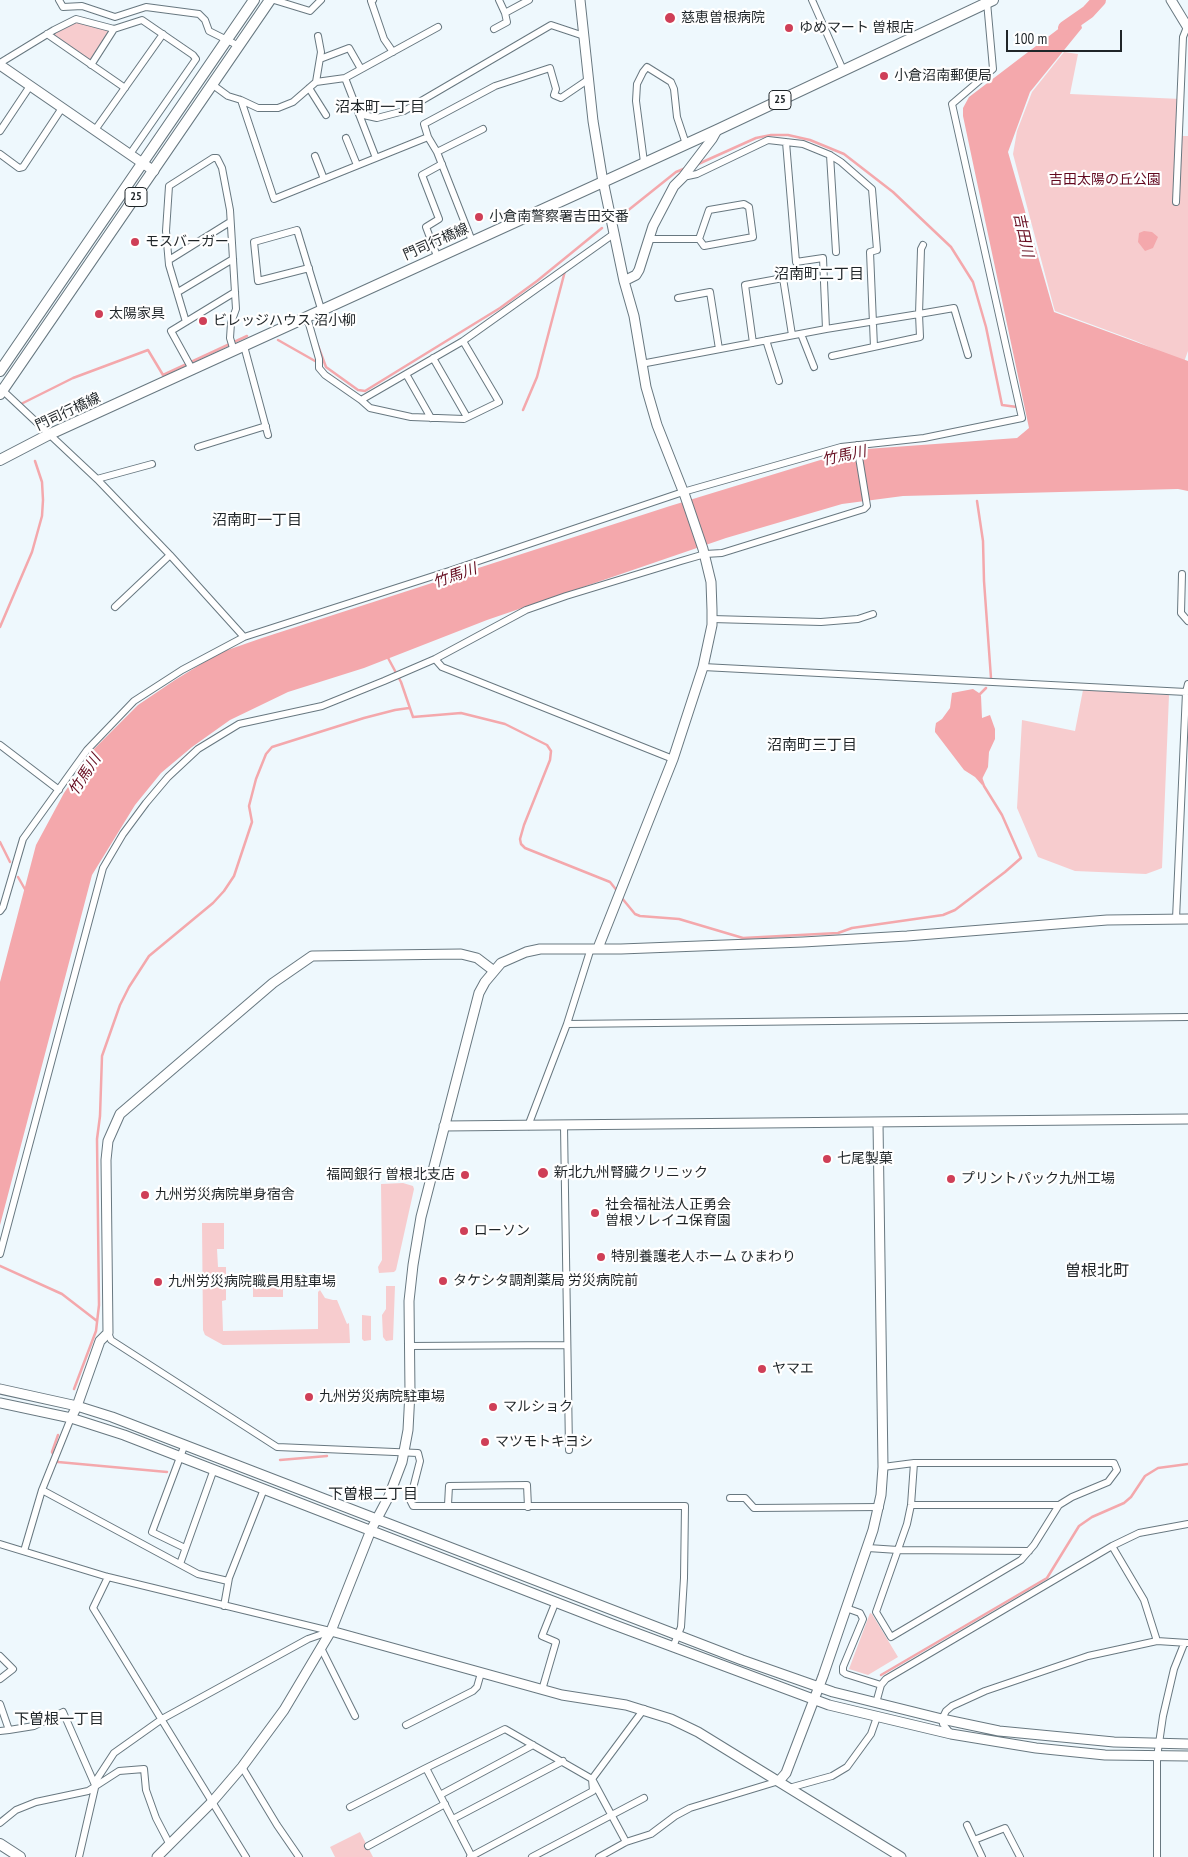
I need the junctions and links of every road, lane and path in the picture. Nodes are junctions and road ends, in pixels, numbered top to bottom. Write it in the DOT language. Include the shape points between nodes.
graph roads {
  1 [pos="59,0"];
  2 [pos="150,0"];
  3 [pos="254,0"];
  4 [pos="270,0"];
  5 [pos="274,0"];
  6 [pos="321,0"];
  7 [pos="373,0"];
  8 [pos="499,0"];
  9 [pos="529,0"];
  10 [pos="580,0"];
  11 [pos="812,0"];
  12 [pos="1171,0"];
  13 [pos="989,1"];
  14 [pos="154,8"];
  15 [pos="504,13"];
  16 [pos="1186,23"];
  17 [pos="438,27"];
  18 [pos="114,29"];
  19 [pos="494,29"];
  20 [pos="47,34"];
  21 [pos="163,34"];
  22 [pos="318,36"];
  23 [pos="584,36"];
  24 [pos="227,40"];
  25 [pos="239,46"];
  26 [pos="393,52"];
  27 [pos="320,59"];
  28 [pos="0,64"];
  29 [pos="91,65"];
  30 [pos="361,69"];
  31 [pos="843,70"];
  32 [pos="345,78"];
  33 [pos="589,79"];
  34 [pos="316,82"];
  35 [pos="213,85"];
  36 [pos="30,86"];
  37 [pos="124,88"];
  38 [pos="309,88"];
  39 [pos="241,100"];
  40 [pos="62,108"];
  41 [pos="359,114"];
  42 [pos="326,115"];
  43 [pos="483,129"];
  44 [pos="95,130"];
  45 [pos="717,130"];
  46 [pos="0,131"];
  47 [pos="428,137"];
  48 [pos="346,138"];
  49 [pos="786,142"];
  50 [pos="686,144"];
  51 [pos="436,152"];
  52 [pos="0,154"];
  53 [pos="130,154"];
  54 [pos="830,155"];
  55 [pos="315,156"];
  56 [pos="376,158"];
  57 [pos="644,162"];
  58 [pos="143,163"];
  59 [pos="442,164"];
  60 [pos="356,165"];
  61 [pos="154,170"];
  62 [pos="684,176"];
  63 [pos="324,178"];
  64 [pos="603,181"];
  65 [pos="1176,202"];
  66 [pos="230,222"];
  67 [pos="613,225"];
  68 [pos="648,239"];
  69 [pos="699,239"];
  70 [pos="472,240"];
  71 [pos="923,245"];
  72 [pos="836,252"];
  73 [pos="438,256"];
  74 [pos="233,258"];
  75 [pos="169,260"];
  76 [pos="308,268"];
  77 [pos="624,281"];
  78 [pos="178,292"];
  79 [pos="235,292"];
  80 [pos="678,298"];
  81 [pos="321,309"];
  82 [pos="919,314"];
  83 [pos="307,317"];
  84 [pos="874,321"];
  85 [pos="186,322"];
  86 [pos="826,329"];
  87 [pos="801,334"];
  88 [pos="792,335"];
  89 [pos="766,340"];
  90 [pos="463,341"];
  91 [pos="753,343"];
  92 [pos="232,345"];
  93 [pos="244,346"];
  94 [pos="874,347"];
  95 [pos="719,349"];
  96 [pos="968,355"];
  97 [pos="832,356"];
  98 [pos="433,358"];
  99 [pos="641,364"];
  100 [pos="190,365"];
  101 [pos="814,368"];
  102 [pos="0,371"];
  103 [pos="406,374"];
  104 [pos="779,381"];
  105 [pos="1,391"];
  106 [pos="361,400"];
  107 [pos="467,417"];
  108 [pos="431,418"];
  109 [pos="266,426"];
  110 [pos="48,435"];
  111 [pos="268,435"];
  112 [pos="858,446"];
  113 [pos="198,447"];
  114 [pos="0,460"];
  115 [pos="152,464"];
  116 [pos="97,479"];
  117 [pos="684,494"];
  118 [pos="704,552"];
  119 [pos="170,555"];
  120 [pos="1182,574"];
  121 [pos="116,607"];
  122 [pos="873,614"];
  123 [pos="712,618"];
  124 [pos="1188,621"];
  125 [pos="244,637"];
  126 [pos="435,659"];
  127 [pos="703,667"];
  128 [pos="1188,684"];
  129 [pos="1186,692"];
  130 [pos="0,745"];
  131 [pos="1186,746"];
  132 [pos="673,759"];
  133 [pos="59,790"];
  134 [pos="0,911"];
  135 [pos="1176,919"];
  136 [pos="1188,919"];
  137 [pos="594,948"];
  138 [pos="494,971"];
  139 [pos="1188,1017"];
  140 [pos="567,1024"];
  141 [pos="1188,1119"];
  142 [pos="878,1123"];
  143 [pos="444,1126"];
  144 [pos="528,1126"];
  145 [pos="564,1126"];
  146 [pos="0,1254"];
  147 [pos="108,1332"];
  148 [pos="567,1344"];
  149 [pos="409,1346"];
  150 [pos="0,1389"];
  151 [pos="0,1403"];
  152 [pos="77,1406"];
  153 [pos="71,1418"];
  154 [pos="185,1444"];
  155 [pos="569,1450"];
  156 [pos="405,1452"];
  157 [pos="180,1456"];
  158 [pos="914,1464"];
  159 [pos="883,1467"];
  160 [pos="214,1469"];
  161 [pos="264,1489"];
  162 [pos="42,1490"];
  163 [pos="730,1498"];
  164 [pos="448,1505"];
  165 [pos="911,1505"];
  166 [pos="1059,1505"];
  167 [pos="528,1507"];
  168 [pos="880,1507"];
  169 [pos="378,1519"];
  170 [pos="1188,1524"];
  171 [pos="371,1530"];
  172 [pos="0,1544"];
  173 [pos="1112,1546"];
  174 [pos="185,1548"];
  175 [pos="868,1548"];
  176 [pos="898,1550"];
  177 [pos="24,1551"];
  178 [pos="1029,1551"];
  179 [pos="180,1564"];
  180 [pos="108,1577"];
  181 [pos="228,1581"];
  182 [pos="556,1601"];
  183 [pos="224,1606"];
  184 [pos="846,1608"];
  185 [pos="331,1631"];
  186 [pos="678,1635"];
  187 [pos="1157,1641"];
  188 [pos="1186,1643"];
  189 [pos="673,1647"];
  190 [pos="321,1648"];
  191 [pos="1188,1652"];
  192 [pos="0,1656"];
  193 [pos="481,1673"];
  194 [pos="0,1679"];
  195 [pos="881,1685"];
  196 [pos="819,1687"];
  197 [pos="542,1690"];
  198 [pos="813,1700"];
  199 [pos="876,1703"];
  200 [pos="0,1704"];
  201 [pos="644,1710"];
  202 [pos="355,1716"];
  203 [pos="877,1717"];
  204 [pos="162,1719"];
  205 [pos="942,1719"];
  206 [pos="406,1725"];
  207 [pos="9,1730"];
  208 [pos="0,1731"];
  209 [pos="951,1734"];
  210 [pos="1159,1744"];
  211 [pos="1188,1744"];
  212 [pos="532,1745"];
  213 [pos="1188,1756"];
  214 [pos="1157,1757"];
  215 [pos="562,1761"];
  216 [pos="242,1767"];
  217 [pos="426,1768"];
  218 [pos="592,1779"];
  219 [pos="779,1781"];
  220 [pos="96,1786"];
  221 [pos="789,1788"];
  222 [pos="440,1794"];
  223 [pos="644,1798"];
  224 [pos="212,1802"];
  225 [pos="445,1804"];
  226 [pos="350,1807"];
  227 [pos="611,1816"];
  228 [pos="453,1819"];
  229 [pos="0,1823"];
  230 [pos="967,1825"];
  231 [pos="974,1840"];
  232 [pos="626,1842"];
  233 [pos="0,1844"];
  234 [pos="368,1846"];
  235 [pos="168,1850"];
  236 [pos="20,1857"];
  237 [pos="79,1857"];
  238 [pos="157,1857"];
  239 [pos="246,1857"];
  240 [pos="299,1857"];
  241 [pos="472,1857"];
  242 [pos="532,1857"];
  243 [pos="599,1857"];
  244 [pos="900,1857"];
  245 [pos="982,1857"];
  246 [pos="1020,1857"];
  247 [pos="1157,1857"];
  1 -- 14 [label="street" via="63,7 82,6 115,17 146,7"];
  2 -- 14 [label="street"];
  3 -- 24 [label="main road, 25"];
  4 -- 25 [label="main road, 25"];
  5 -- 6 [label="street" via="310,11"];
  7 -- 26 [label="street" via="384,38"];
  8 -- 15 [label="street"];
  9 -- 15 [label="street"];
  10 -- 23 [label="street"];
  11 -- 31 [label="street"];
  12 -- 16 [label="street"];
  13 -- 31 [label="main road, 門司行橋線 / 25"];
  13 -- 112 [label="street" via="993,69 952,104 1022,418 924,438"];
  14 -- 24 [label="street" via="199,14 206,20 209,30"];
  15 -- 19 [label="street" via="507,22"];
  16 -- 65 [label="street"];
  17 -- 26 [label="street"];
  18 -- 20 [label="street" via="76,19"];
  18 -- 21 [label="street" via="142,20"];
  18 -- 29 [label="street"];
  20 -- 28 [label="street"];
  20 -- 29 [label="street"];
  21 -- 37 [label="street"];
  21 -- 53 [label="street" via="196,59"];
  22 -- 27 [label="street"];
  23 -- 33 [label="street"];
  23 -- 41 [label="street" via="551,25 404,112 377,118"];
  24 -- 25 [label="street"];
  24 -- 58 [label="main road, 25"];
  25 -- 35 [label="main road, 25"];
  26 -- 30 [label="street"];
  27 -- 30 [label="street" via="349,48"];
  27 -- 34 [label="street"];
  28 -- 36 [label="street"];
  29 -- 37 [label="street"];
  30 -- 32 [label="street"];
  31 -- 45 [label="main road, 門司行橋線 / 25"];
  32 -- 34 [label="street"];
  32 -- 41 [label="street"];
  33 -- 47 [label="street" via="561,98 554,95 556,89 550,68 495,86 424,124"];
  33 -- 64 [label="street"];
  34 -- 38 [label="street"];
  35 -- 39 [label="street" via="228,96"];
  35 -- 61 [label="main road, 25"];
  36 -- 40 [label="street"];
  36 -- 46 [label="street"];
  37 -- 44 [label="street"];
  38 -- 39 [label="street" via="293,102 278,108 258,108"];
  38 -- 42 [label="street"];
  39 -- 63 [label="street" via="274,198"];
  40 -- 44 [label="street"];
  40 -- 52 [label="street" via="23,168"];
  41 -- 56 [label="street"];
  43 -- 51 [label="street"];
  44 -- 53 [label="street"];
  45 -- 50 [label="main road, 門司行橋線 / 25"];
  45 -- 62 [label="street"];
  47 -- 51 [label="street"];
  47 -- 56 [label="street"];
  48 -- 60 [label="street"];
  49 -- 54 [label="street" via="804,144"];
  49 -- 62 [label="street" via="768,140 697,174"];
  49 -- 86 [label="street" via="796,262 823,258"];
  50 -- 57 [label="main road, 門司行橋線 / 25"];
  50 -- 57 [label="street" via="671,82 647,67 636,84"];
  51 -- 59 [label="street"];
  53 -- 58 [label="street"];
  54 -- 72 [label="street"];
  54 -- 84 [label="street" via="872,190 877,250 870,252"];
  55 -- 63 [label="street"];
  56 -- 60 [label="street"];
  57 -- 64 [label="main road, 門司行橋線 / 25"];
  58 -- 61 [label="street"];
  58 -- 102 [label="main road, 25"];
  59 -- 70 [label="street"];
  59 -- 73 [label="street" via="422,175 439,219 426,226"];
  60 -- 63 [label="street"];
  61 -- 105 [label="main road, 25"];
  62 -- 68 [label="street" via="674,186"];
  64 -- 67 [label="street"];
  64 -- 70 [label="main road, 門司行橋線 / 25"];
  66 -- 74 [label="street"];
  66 -- 75 [label="street"];
  66 -- 75 [label="street" via="222,168 217,158 213,158 169,186 166,231"];
  67 -- 77 [label="street"];
  67 -- 90 [label="street"];
  68 -- 69 [label="street"];
  68 -- 77 [label="street" via="639,270"];
  69 -- 69 [label="street" via="704,246 753,237 749,207 744,204 710,210"];
  70 -- 73 [label="main road, 門司行橋線 / 25"];
  71 -- 82 [label="street" via="920,249"];
  73 -- 81 [label="main road, 門司行橋線 / 25"];
  74 -- 78 [label="street"];
  74 -- 79 [label="street"];
  75 -- 78 [label="street"];
  76 -- 76 [label="street" via="297,230 254,242 258,281"];
  76 -- 81 [label="street"];
  77 -- 99 [label="street" via="634,316"];
  78 -- 85 [label="street"];
  79 -- 85 [label="street"];
  79 -- 92 [label="street"];
  80 -- 95 [label="street" via="710,292"];
  81 -- 83 [label="main road, 門司行橋線 / 25"];
  82 -- 84 [label="street"];
  82 -- 94 [label="street" via="920,337"];
  82 -- 96 [label="street" via="954,308"];
  83 -- 93 [label="main road, 門司行橋線 / 25"];
  83 -- 106 [label="street" via="319,368"];
  84 -- 86 [label="street"];
  84 -- 94 [label="street"];
  85 -- 100 [label="street" via="171,333"];
  86 -- 87 [label="street"];
  87 -- 88 [label="street"];
  87 -- 101 [label="street"];
  88 -- 89 [label="street"];
  88 -- 91 [label="street" via="783,278 745,285"];
  89 -- 91 [label="street"];
  89 -- 104 [label="street"];
  90 -- 98 [label="street"];
  90 -- 107 [label="street" via="498,402"];
  91 -- 95 [label="street"];
  92 -- 93 [label="main road, 門司行橋線 / 25"];
  92 -- 100 [label="main road, 門司行橋線 / 25"];
  93 -- 109 [label="street"];
  94 -- 97 [label="street"];
  95 -- 99 [label="street"];
  98 -- 103 [label="street"];
  98 -- 107 [label="street"];
  99 -- 117 [label="street" via="658,425"];
  100 -- 110 [label="main road, 門司行橋線 / 25"];
  103 -- 106 [label="street"];
  103 -- 108 [label="street"];
  105 -- 110 [label="street"];
  106 -- 108 [label="street" via="370,408"];
  107 -- 108 [label="street"];
  109 -- 111 [label="street"];
  109 -- 113 [label="street"];
  110 -- 114 [label="main road, 門司行橋線 / 25"];
  110 -- 116 [label="street"];
  112 -- 117 [label="street" via="841,447"];
  112 -- 118 [label="street" via="867,506 864,509 722,553"];
  115 -- 116 [label="street"];
  116 -- 119 [label="street"];
  117 -- 118 [label="street"];
  117 -- 125 [label="street"];
  118 -- 123 [label="street" via="711,582"];
  118 -- 126 [label="street" via="526,610"];
  119 -- 121 [label="street"];
  119 -- 125 [label="street"];
  120 -- 124 [label="street" via="1181,613"];
  122 -- 123 [label="street" via="858,619 821,622"];
  123 -- 127 [label="street"];
  125 -- 133 [label="street" via="182,670 134,702 87,750"];
  126 -- 132 [label="street" via="442,667"];
  126 -- 146 [label="street" via="322,706 239,724 198,749 146,803 103,868"];
  127 -- 129 [label="street"];
  127 -- 132 [label="street"];
  128 -- 129 [label="street"];
  129 -- 131 [label="street"];
  130 -- 133 [label="street"];
  131 -- 135 [label="street"];
  132 -- 137 [label="street" via="622,889"];
  133 -- 134 [label="street" via="23,839"];
  135 -- 136 [label="street"];
  135 -- 137 [label="street" via="1107,920 803,942"];
  137 -- 138 [label="street" via="526,952"];
  137 -- 140 [label="street"];
  138 -- 143 [label="street" via="479,993"];
  138 -- 147 [label="street" via="476,958 461,954 312,956 273,983 120,1114 108,1140 106,1160"];
  139 -- 140 [label="street"];
  140 -- 144 [label="street"];
  141 -- 142 [label="street"];
  142 -- 145 [label="street"];
  142 -- 159 [label="street"];
  143 -- 144 [label="street"];
  143 -- 149 [label="street" via="413,1265"];
  144 -- 145 [label="street"];
  145 -- 148 [label="street"];
  147 -- 152 [label="street" via="100,1341"];
  147 -- 156 [label="street" via="112,1340 277,1447"];
  148 -- 149 [label="street"];
  148 -- 155 [label="street"];
  149 -- 156 [label="street" via="410,1414"];
  150 -- 152 [label="street"];
  151 -- 153 [label="street"];
  152 -- 153 [label="street"];
  152 -- 154 [label="street"];
  153 -- 157 [label="street"];
  153 -- 162 [label="street"];
  154 -- 157 [label="street"];
  154 -- 169 [label="street"];
  156 -- 164 [label="street" via="420,1456 411,1505"];
  156 -- 169 [label="street"];
  157 -- 160 [label="street"];
  157 -- 174 [label="street" via="152,1532"];
  158 -- 159 [label="street"];
  158 -- 165 [label="street"];
  158 -- 166 [label="street" via="1114,1463 1116,1470 1108,1482"];
  159 -- 168 [label="street"];
  160 -- 161 [label="street"];
  160 -- 174 [label="street"];
  161 -- 171 [label="street"];
  161 -- 181 [label="street"];
  162 -- 177 [label="street"];
  162 -- 179 [label="street"];
  163 -- 168 [label="street" via="744,1498 754,1508"];
  164 -- 167 [label="street"];
  164 -- 167 [label="street" via="449,1486 527,1485"];
  165 -- 166 [label="street"];
  165 -- 176 [label="street"];
  166 -- 178 [label="street"];
  167 -- 186 [label="street" via="685,1506 684,1578"];
  168 -- 175 [label="street"];
  169 -- 171 [label="street"];
  169 -- 186 [label="street"];
  170 -- 173 [label="street" via="1139,1533"];
  171 -- 182 [label="street"];
  171 -- 185 [label="street"];
  172 -- 177 [label="street"];
  173 -- 187 [label="street" via="1144,1600"];
  173 -- 195 [label="street" via="886,1679"];
  174 -- 179 [label="street"];
  175 -- 176 [label="street"];
  175 -- 184 [label="street"];
  176 -- 178 [label="street"];
  176 -- 178 [label="street" via="876,1612 891,1636 1021,1560"];
  177 -- 180 [label="street"];
  179 -- 181 [label="street" via="198,1574"];
  180 -- 183 [label="street"];
  180 -- 204 [label="street" via="93,1608"];
  181 -- 183 [label="street"];
  182 -- 189 [label="street"];
  182 -- 197 [label="street" via="542,1636 556,1642"];
  183 -- 185 [label="street"];
  184 -- 195 [label="street" via="860,1613 863,1619 844,1672"];
  184 -- 196 [label="street"];
  185 -- 190 [label="street"];
  185 -- 193 [label="street"];
  185 -- 204 [label="street" via="308,1639"];
  186 -- 189 [label="street"];
  186 -- 196 [label="street"];
  187 -- 188 [label="street"];
  187 -- 205 [label="street" via="1079,1659 985,1690 952,1706"];
  188 -- 191 [label="street"];
  188 -- 210 [label="street" via="1174,1669 1162,1716"];
  189 -- 198 [label="street"];
  190 -- 202 [label="street"];
  190 -- 216 [label="street" via="284,1710"];
  192 -- 194 [label="street" via="12,1670"];
  193 -- 197 [label="street"];
  193 -- 206 [label="street" via="477,1687 472,1691"];
  195 -- 199 [label="street"];
  196 -- 198 [label="street"];
  196 -- 199 [label="street"];
  197 -- 201 [label="street"];
  198 -- 203 [label="street"];
  198 -- 219 [label="street" via="786,1773"];
  199 -- 205 [label="street"];
  200 -- 207 [label="street"];
  201 -- 218 [label="street"];
  201 -- 219 [label="street" via="671,1718 698,1732"];
  203 -- 209 [label="street"];
  203 -- 221 [label="street" via="871,1734 847,1767 832,1776"];
  204 -- 220 [label="street" via="114,1753"];
  204 -- 224 [label="street"];
  205 -- 209 [label="street"];
  205 -- 210 [label="street" via="999,1731 1059,1738"];
  207 -- 208 [label="street"];
  207 -- 220 [label="street" via="34,1726 63,1712"];
  209 -- 214 [label="street" via="1036,1748"];
  210 -- 211 [label="street"];
  210 -- 214 [label="street"];
  212 -- 215 [label="street"];
  212 -- 217 [label="street" via="505,1729"];
  212 -- 222 [label="street"];
  213 -- 214 [label="street"];
  214 -- 247 [label="street"];
  215 -- 218 [label="street"];
  215 -- 228 [label="street"];
  216 -- 224 [label="street"];
  216 -- 240 [label="street"];
  217 -- 222 [label="street"];
  217 -- 226 [label="street"];
  218 -- 227 [label="street"];
  218 -- 241 [label="street" via="593,1791"];
  219 -- 221 [label="street"];
  219 -- 232 [label="street" via="690,1808 651,1834"];
  220 -- 229 [label="street" via="88,1791 36,1802 16,1810"];
  220 -- 235 [label="street" via="119,1771 144,1769 146,1790"];
  220 -- 237 [label="street"];
  221 -- 244 [label="street"];
  222 -- 225 [label="street"];
  223 -- 227 [label="street"];
  224 -- 235 [label="street"];
  224 -- 239 [label="street"];
  225 -- 228 [label="street"];
  225 -- 234 [label="street"];
  227 -- 232 [label="street"];
  227 -- 242 [label="street"];
  228 -- 241 [label="street"];
  230 -- 231 [label="street"];
  231 -- 245 [label="street"];
  231 -- 246 [label="street" via="1005,1828"];
  232 -- 243 [label="street"];
  233 -- 236 [label="main road"];
  235 -- 238 [label="street"];
}
